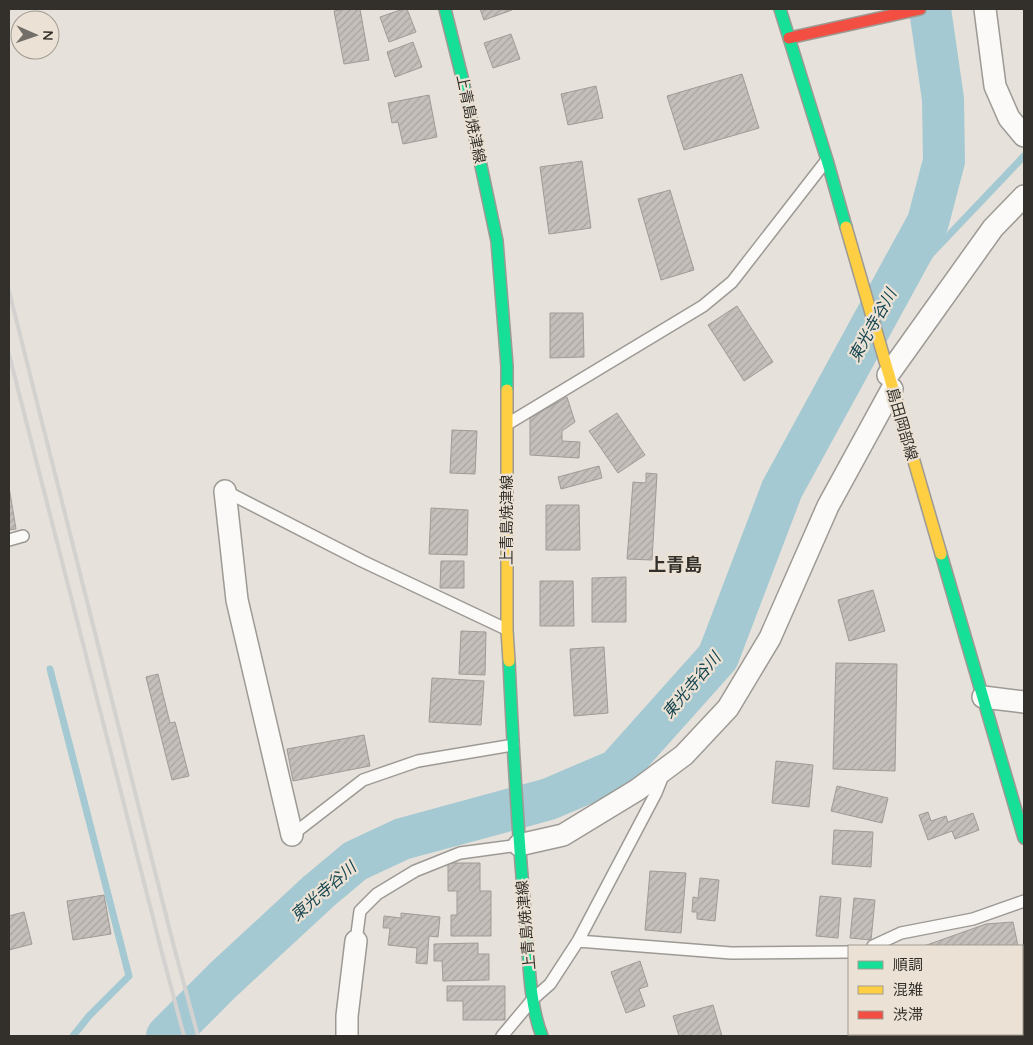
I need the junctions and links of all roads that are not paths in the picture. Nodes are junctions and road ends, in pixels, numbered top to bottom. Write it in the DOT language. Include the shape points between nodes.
graph roads {
  1 [pos="445,9"];
  2 [pos="780,9"];
  3 [pos="985,9"];
  4 [pos="916,10"];
  5 [pos="789,38"];
  6 [pos="1024,136"];
  7 [pos="827,160"];
  8 [pos="1024,196"];
  9 [pos="890,382"];
  10 [pos="507,424"];
  11 [pos="225,491"];
  12 [pos="23,536"];
  13 [pos="9,540"];
  14 [pos="507,630"];
  15 [pos="982,697"];
  16 [pos="1024,702"];
  17 [pos="514,750"];
  18 [pos="665,769"];
  19 [pos="292,835"];
  20 [pos="1024,838"];
  21 [pos="519,845"];
  22 [pos="1024,901"];
  23 [pos="356,940"];
  24 [pos="578,942"];
  25 [pos="876,945"];
  26 [pos="848,952"];
  27 [pos="533,999"];
  28 [pos="347,1036"];
  29 [pos="502,1036"];
  30 [pos="542,1036"];
  1 -- 10 [label="main road, 上青島焼津線" via="497,241 507,366"];
  2 -- 5 [label="main road, 島田岡部線"];
  3 -- 6 [label="street" via="995,86 1009,118"];
  4 -- 5 [label="main road"];
  5 -- 7 [label="main road, 島田岡部線"];
  7 -- 9 [label="main road, 島田岡部線"];
  7 -- 10 [label="lane" via="732,282 703,306"];
  8 -- 9 [label="street" via="993,228"];
  9 -- 15 [label="main road, 島田岡部線"];
  9 -- 18 [label="street" via="828,506 770,638 728,708 684,756"];
  10 -- 14 [label="main road, 上青島焼津線"];
  11 -- 14 [label="lane"];
  11 -- 19 [label="street" via="237,600"];
  12 -- 13 [label="lane"];
  14 -- 17 [label="main road, 上青島焼津線"];
  15 -- 16 [label="street"];
  15 -- 20 [label="main road, 島田岡部線"];
  17 -- 19 [label="lane" via="418,761 363,780"];
  17 -- 21 [label="main road, 上青島焼津線"];
  18 -- 21 [label="street" via="564,835"];
  18 -- 24 [label="lane" via="656,794"];
  21 -- 23 [label="lane" via="460,853 415,871 377,894 360,911"];
  21 -- 27 [label="main road, 上青島焼津線"];
  22 -- 25 [label="lane" via="973,919 901,933"];
  23 -- 28 [label="street"];
  24 -- 26 [label="lane" via="731,953"];
  24 -- 27 [label="lane" via="550,984"];
  27 -- 29 [label="lane"];
  27 -- 30 [label="main road, 上青島焼津線"];
}
